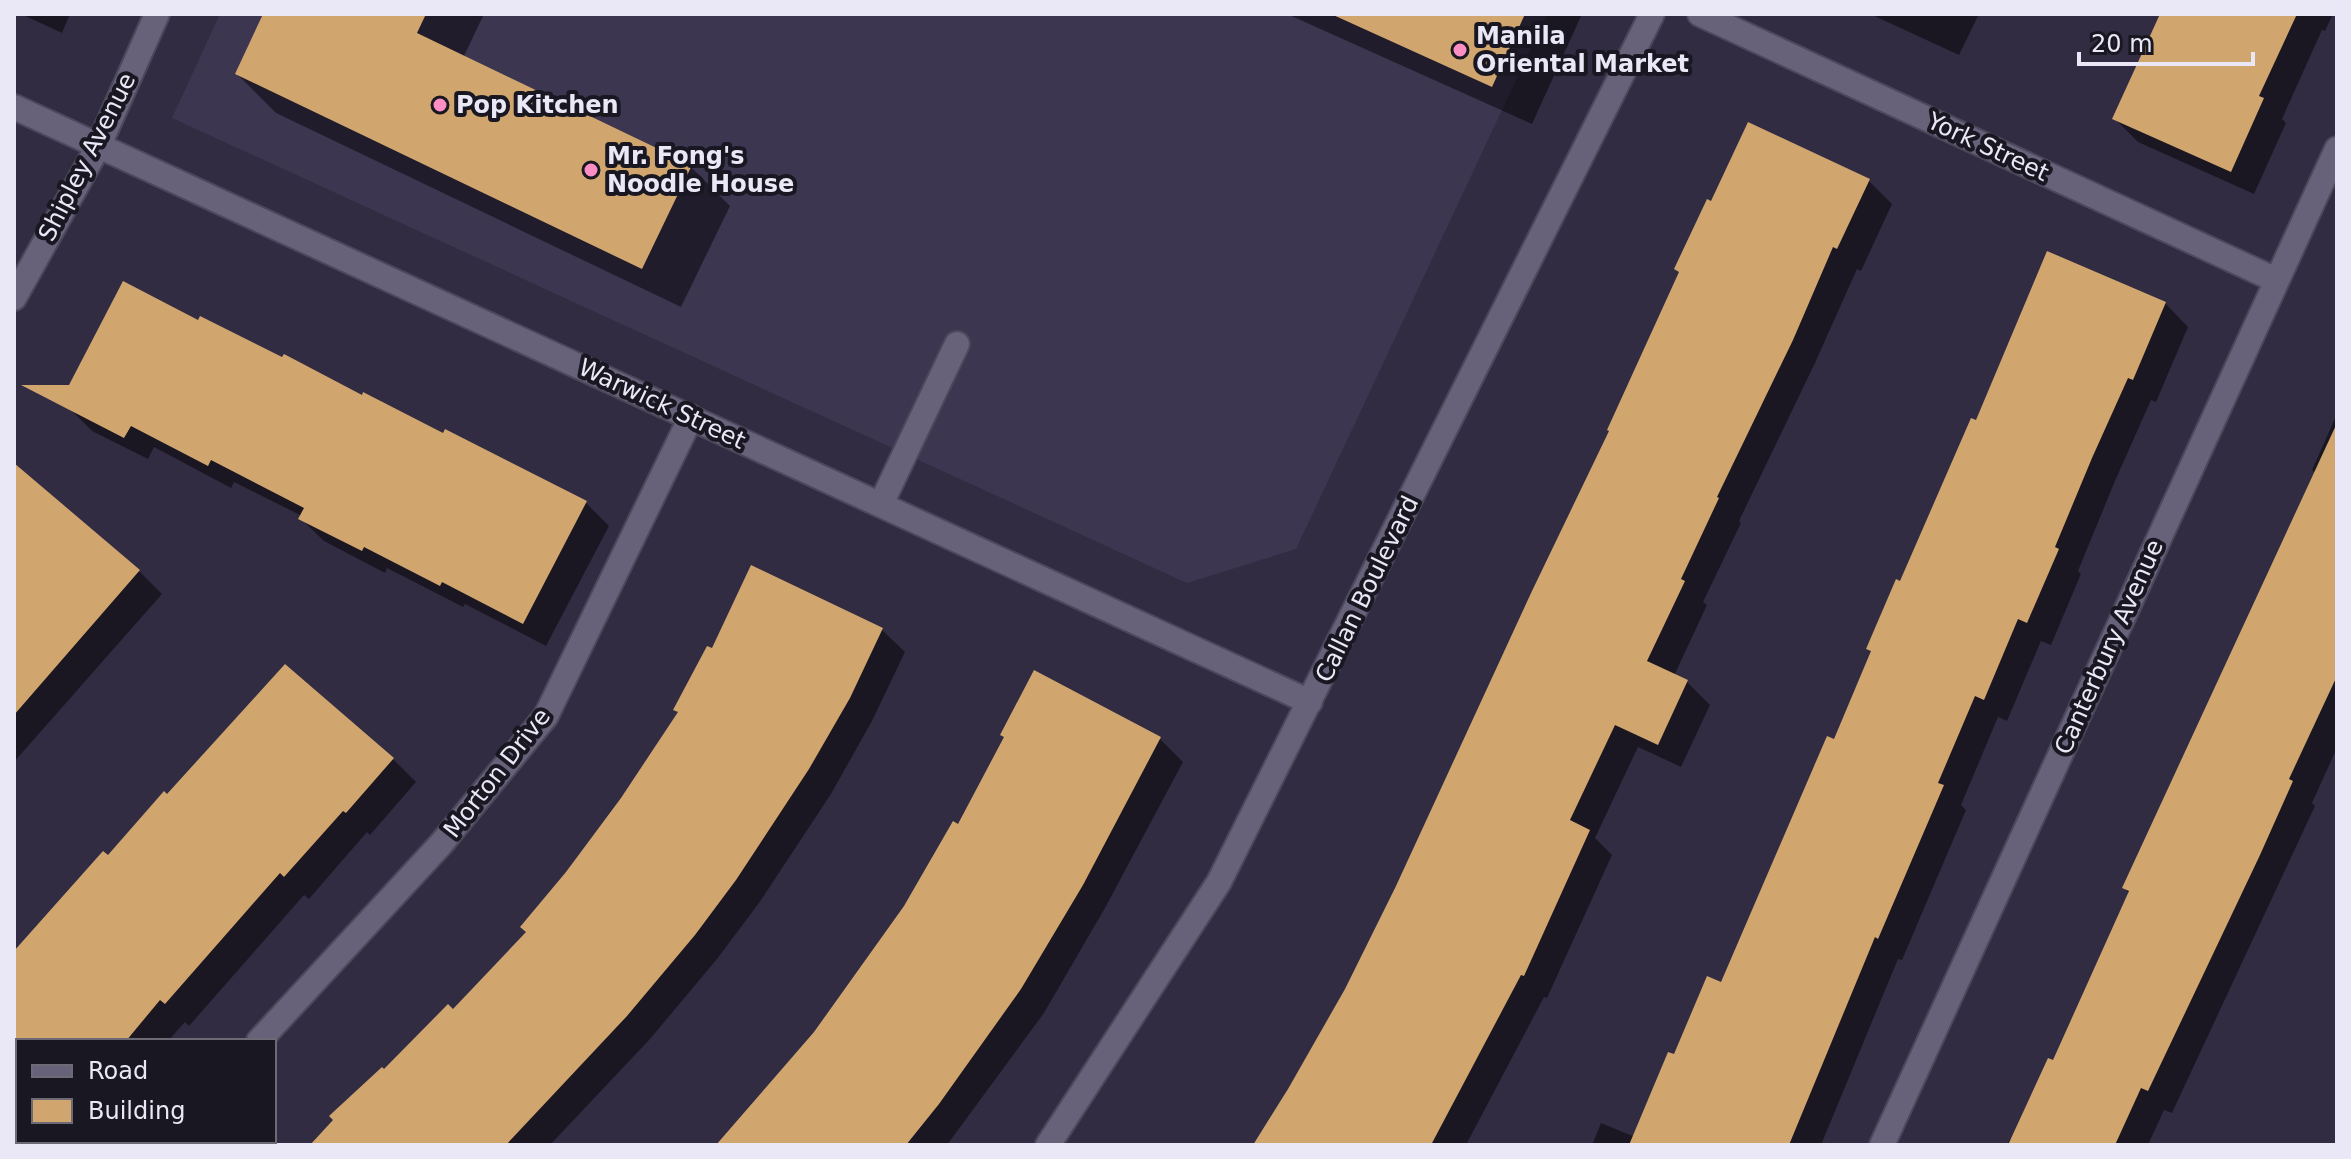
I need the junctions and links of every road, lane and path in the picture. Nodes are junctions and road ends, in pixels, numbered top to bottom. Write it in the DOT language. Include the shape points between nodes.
graph roads {
  1 [pos="157,14"];
  2 [pos="1652,14"];
  3 [pos="1700,14"];
  4 [pos="14,107"];
  5 [pos="99,145"];
  6 [pos="2337,149"];
  7 [pos="2276,280"];
  8 [pos="14,298"];
  9 [pos="957,344"];
  10 [pos="691,417"];
  11 [pos="881,504"];
  12 [pos="1310,702"];
  13 [pos="261,1039"];
  14 [pos="1048,1145"];
  15 [pos="1882,1145"];
  1 -- 5 [label="street, Shipley Avenue"];
  2 -- 12 [label="street, Callan Boulevard"];
  3 -- 7 [label="street, York Street"];
  4 -- 5 [label="street, Warwick Street"];
  5 -- 8 [label="street, Shipley Avenue"];
  5 -- 10 [label="street, Warwick Street"];
  6 -- 7 [label="street, Canterbury Avenue"];
  7 -- 15 [label="street, Canterbury Avenue"];
  9 -- 11 [label="street"];
  10 -- 11 [label="street, Warwick Street"];
  10 -- 13 [label="street, Morton Drive" via="546,716 441,844"];
  11 -- 12 [label="street, Warwick Street"];
  12 -- 14 [label="street, Callan Boulevard" via="1219,882"];
}
